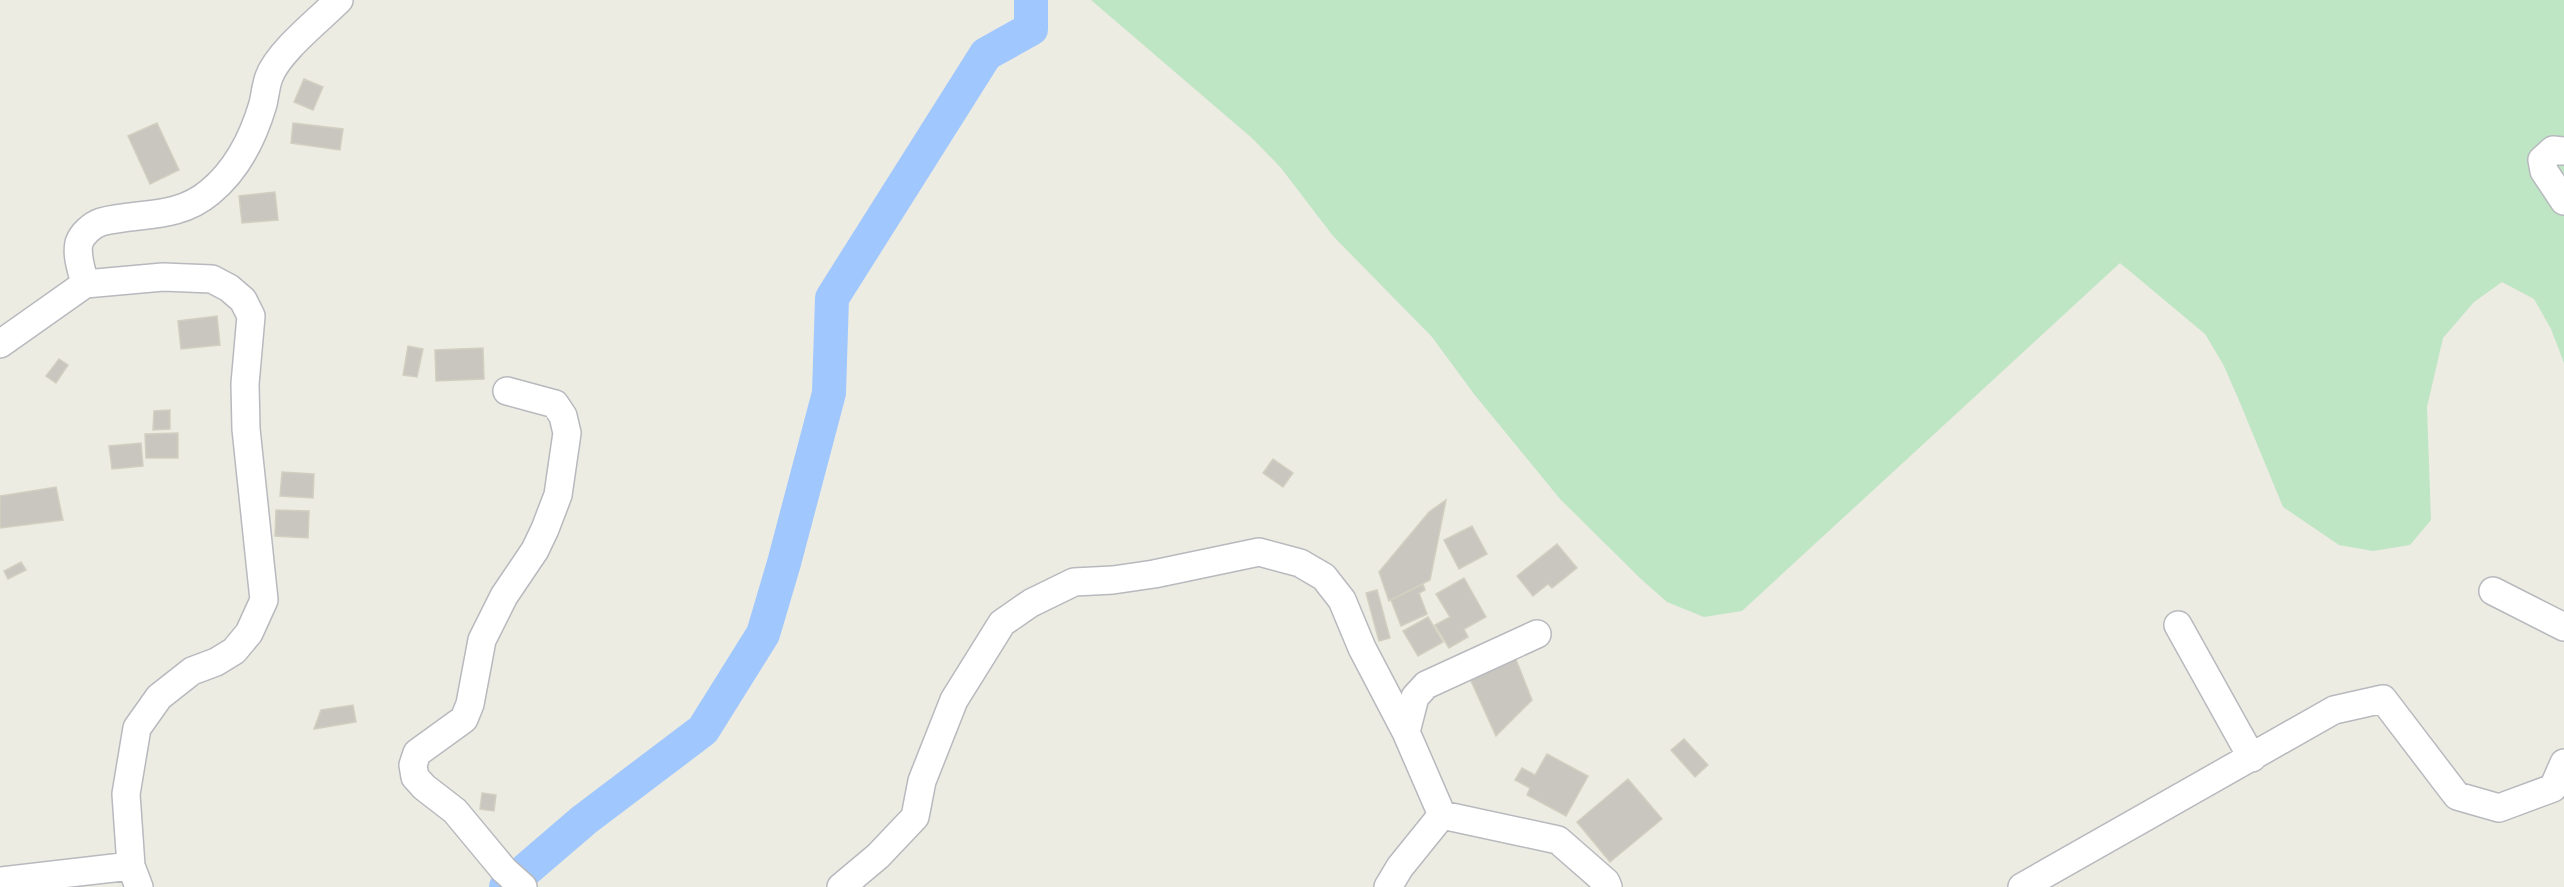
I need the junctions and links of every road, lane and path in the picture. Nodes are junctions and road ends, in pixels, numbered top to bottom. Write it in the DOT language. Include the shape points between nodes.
graph roads {
  1 [pos="339,0"];
  2 [pos="2564,151"];
  3 [pos="2564,201"];
  4 [pos="85,284"];
  5 [pos="0,344"];
  6 [pos="507,391"];
  7 [pos="2493,591"];
  8 [pos="2178,625"];
  9 [pos="2564,627"];
  10 [pos="1537,634"];
  11 [pos="1406,732"];
  12 [pos="2252,758"];
  13 [pos="2564,763"];
  14 [pos="1442,815"];
  15 [pos="135,877"];
  16 [pos="0,881"];
  17 [pos="524,887"];
  18 [pos="841,887"];
  19 [pos="1388,887"];
  20 [pos="1608,887"];
  21 [pos="2022,887"];
  1 -- 4 [label="street" via="281,55 269,77 253,132 233,172 208,194 181,209 99,223 84,233 78,257"];
  2 -- 3 [label="street" via="2553,150 2542,160 2544,171"];
  4 -- 5 [label="street"];
  4 -- 15 [label="street" via="163,277 212,279 243,300 251,316 246,429 264,600 249,633 234,651 192,671 159,697 137,728 126,794"];
  6 -- 17 [label="street" via="555,404 563,416 567,433 558,495 535,550 504,596 482,640 464,719 417,753 413,765 415,777 424,788 455,811 504,870"];
  7 -- 9 [label="street"];
  8 -- 12 [label="street"];
  10 -- 11 [label="street" via="1426,685 1415,697"];
  11 -- 14 [label="street"];
  11 -- 18 [label="street" via="1342,600 1324,577 1299,563 1259,552 1154,574 1074,582 1031,603 1002,623 954,700 922,781 915,818"];
  12 -- 13 [label="street" via="2334,710 2383,699 2457,796 2499,808 2553,788"];
  12 -- 21 [label="street"];
  14 -- 19 [label="street"];
  14 -- 20 [label="street" via="1558,840"];
  15 -- 16 [label="street"];
}
